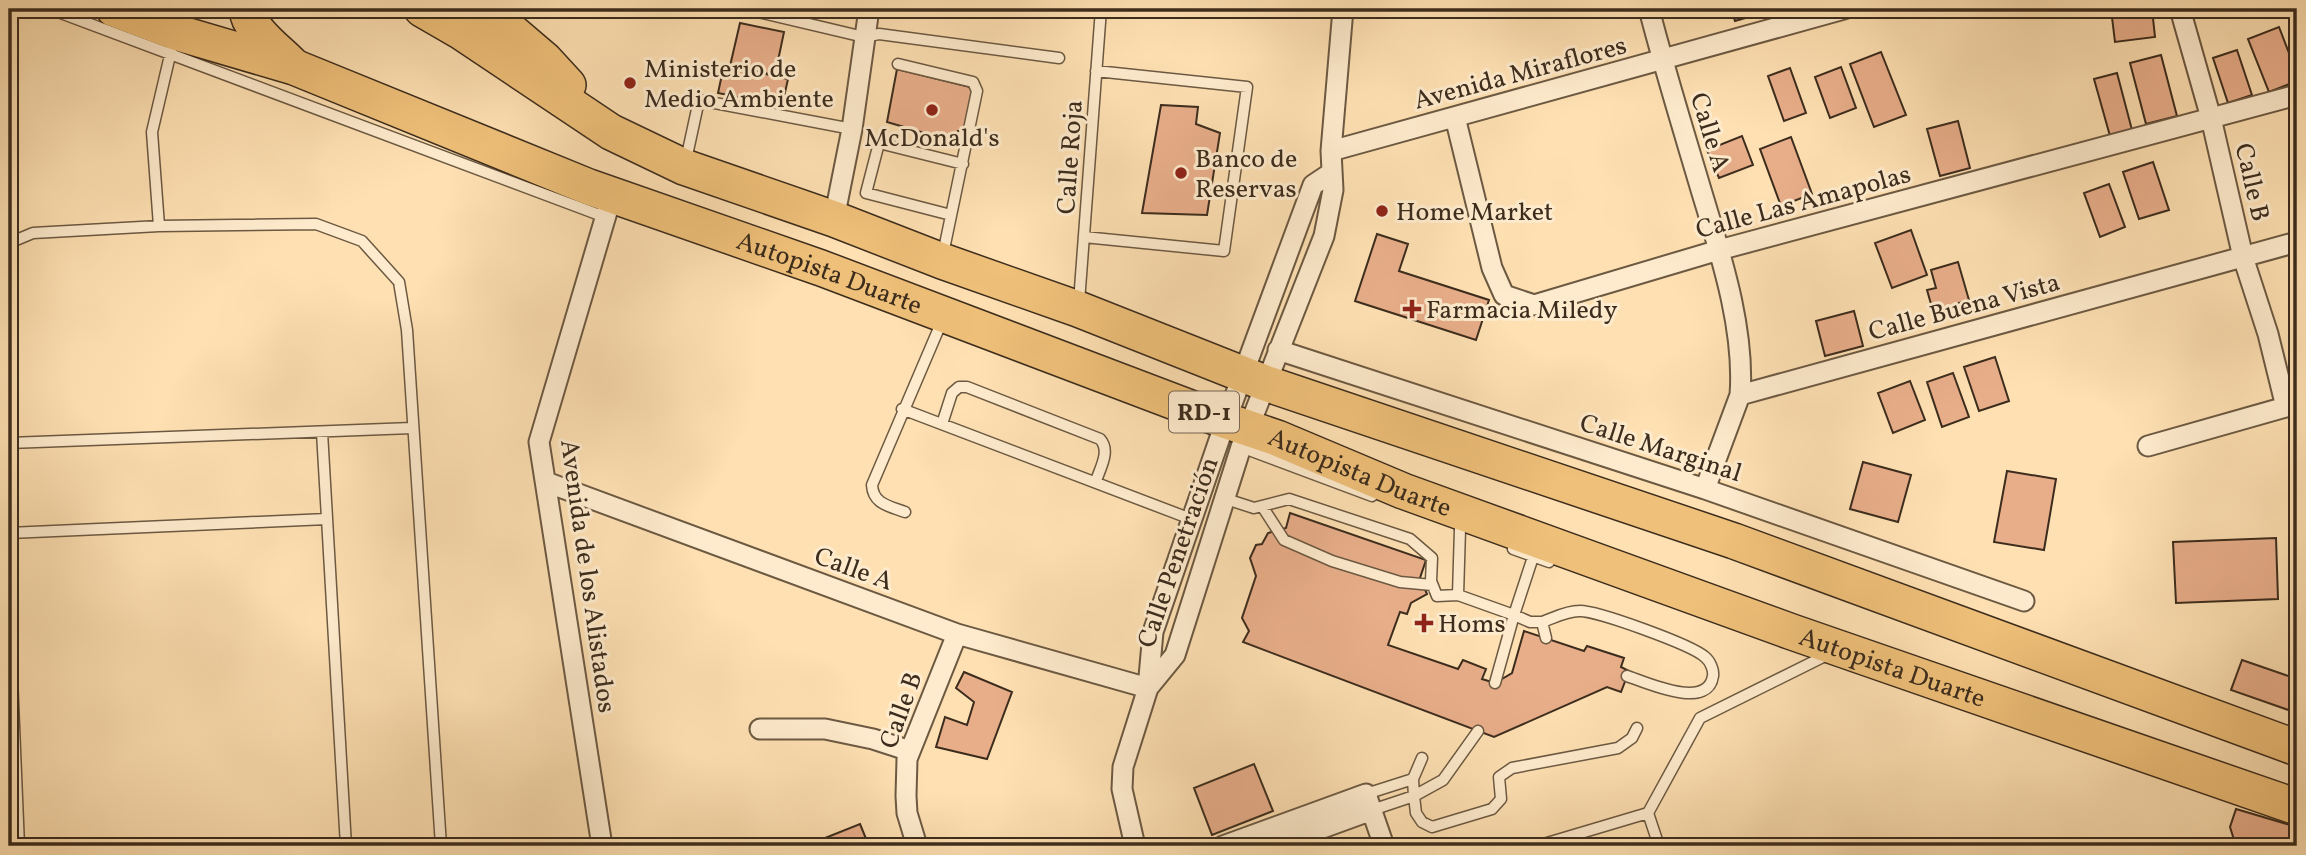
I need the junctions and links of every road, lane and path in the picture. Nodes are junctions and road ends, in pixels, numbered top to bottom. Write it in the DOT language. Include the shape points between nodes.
graph roads {
  1 [pos="50,9"];
  2 [pos="114,9"];
  3 [pos="247,9"];
  4 [pos="422,9"];
  5 [pos="485,9"];
  6 [pos="746,9"];
  7 [pos="869,9"];
  8 [pos="1101,9"];
  9 [pos="1343,9"];
  10 [pos="1649,9"];
  11 [pos="1844,9"];
  12 [pos="2180,9"];
  13 [pos="864,37"];
  14 [pos="173,43"];
  15 [pos="1059,58"];
  16 [pos="1662,60"];
  17 [pos="898,64"];
  18 [pos="294,66"];
  19 [pos="1097,71"];
  20 [pos="2297,94"];
  21 [pos="1455,117"];
  22 [pos="2211,118"];
  23 [pos="852,130"];
  24 [pos="611,132"];
  25 [pos="1331,151"];
  26 [pos="963,164"];
  27 [pos="684,167"];
  28 [pos="1331,173"];
  29 [pos="608,206"];
  30 [pos="951,215"];
  31 [pos="834,219"];
  32 [pos="159,226"];
  33 [pos="1084,237"];
  34 [pos="2297,242"];
  35 [pos="9,243"];
  36 [pos="1719,250"];
  37 [pos="2244,257"];
  38 [pos="942,261"];
  39 [pos="1078,309"];
  40 [pos="945,314"];
  41 [pos="1279,350"];
  42 [pos="1255,378"];
  43 [pos="1740,395"];
  44 [pos="2291,405"];
  45 [pos="902,410"];
  46 [pos="942,424"];
  47 [pos="412,428"];
  48 [pos="322,432"];
  49 [pos="1238,432"];
  50 [pos="9,443"];
  51 [pos="2147,446"];
  52 [pos="1096,481"];
  53 [pos="546,482"];
  54 [pos="1706,489"];
  55 [pos="1226,499"];
  56 [pos="1384,501"];
  57 [pos="1262,506"];
  58 [pos="905,512"];
  59 [pos="327,519"];
  60 [pos="1191,519"];
  61 [pos="1447,524"];
  62 [pos="1460,529"];
  63 [pos="9,533"];
  64 [pos="1472,534"];
  65 [pos="1508,548"];
  66 [pos="1533,557"];
  67 [pos="1559,565"];
  68 [pos="1432,585"];
  69 [pos="1458,595"];
  70 [pos="2024,601"];
  71 [pos="9,605"];
  72 [pos="1514,615"];
  73 [pos="1542,622"];
  74 [pos="1742,626"];
  75 [pos="957,634"];
  76 [pos="1803,635"];
  77 [pos="1546,638"];
  78 [pos="1840,649"];
  79 [pos="1627,676"];
  80 [pos="1494,683"];
  81 [pos="1148,688"];
  82 [pos="1637,728"];
  83 [pos="760,729"];
  84 [pos="1478,731"];
  85 [pos="2297,748"];
  86 [pos="911,751"];
  87 [pos="1422,758"];
  88 [pos="1413,779"];
  89 [pos="1413,796"];
  90 [pos="1369,802"];
  91 [pos="2297,807"];
  92 [pos="1648,813"];
  93 [pos="19,846"];
  94 [pos="346,846"];
  95 [pos="440,846"];
  96 [pos="602,846"];
  97 [pos="917,846"];
  98 [pos="1135,846"];
  99 [pos="1223,846"];
  100 [pos="1273,846"];
  101 [pos="1384,846"];
  102 [pos="1537,846"];
  103 [pos="1659,846"];
  1 -- 14 [label="lane"];
  2 -- 14 [label="highway, Autopista Duarte / RD-1"];
  3 -- 18 [label="highway" via="256,29"];
  4 -- 24 [label="highway, Autopista Duarte / RD-1"];
  5 -- 24 [label="highway" via="545,60"];
  6 -- 13 [label="lane"];
  7 -- 13 [label="street"];
  8 -- 19 [label="lane, Calle Roja"];
  9 -- 25 [label="street"];
  10 -- 16 [label="street, Calle A"];
  11 -- 16 [label="street, Avenida Miraflores"];
  12 -- 22 [label="street, Calle B"];
  13 -- 15 [label="lane" via="879,34"];
  13 -- 23 [label="street"];
  14 -- 18 [label="highway, Autopista Duarte / RD-1"];
  14 -- 29 [label="lane"];
  14 -- 32 [label="lane" via="152,132"];
  16 -- 21 [label="street, Avenida Miraflores"];
  16 -- 36 [label="street, Calle A"];
  17 -- 26 [label="lane" via="968,80 976,86"];
  18 -- 29 [label="highway, Autopista Duarte / RD-1"];
  19 -- 33 [label="lane, Calle Roja"];
  19 -- 33 [label="lane" via="1247,87 1224,251"];
  20 -- 22 [label="street, Calle Las Amapolas"];
  21 -- 25 [label="street, Avenida Miraflores"];
  21 -- 36 [label="street, Calle Las Amapolas" via="1492,268 1504,295 1534,305"];
  22 -- 36 [label="street, Calle Las Amapolas"];
  22 -- 37 [label="street, Calle B"];
  23 -- 27 [label="lane" via="699,100"];
  23 -- 31 [label="street"];
  24 -- 27 [label="highway, Autopista Duarte / RD-1"];
  25 -- 28 [label="street"];
  26 -- 30 [label="lane"];
  26 -- 30 [label="lane" via="879,143 866,193"];
  27 -- 31 [label="highway, Autopista Duarte / RD-1"];
  28 -- 41 [label="street" via="1324,236"];
  28 -- 42 [label="street" via="1313,185"];
  29 -- 40 [label="highway, Autopista Duarte / RD-1"];
  29 -- 53 [label="street, Avenida de los Alistados" via="539,442"];
  30 -- 38 [label="lane"];
  31 -- 38 [label="highway, Autopista Duarte / RD-1"];
  32 -- 35 [label="lane" via="33,233"];
  32 -- 47 [label="lane" via="316,224 362,242 399,282 407,330"];
  33 -- 39 [label="lane, Calle Roja"];
  34 -- 37 [label="street, Calle Buena Vista"];
  36 -- 43 [label="street, Calle A" via="1742,367"];
  37 -- 43 [label="street, Calle Buena Vista"];
  37 -- 44 [label="street, Calle B"];
  38 -- 39 [label="highway, Autopista Duarte / RD-1"];
  39 -- 42 [label="highway, Autopista Duarte / RD-1"];
  40 -- 45 [label="lane"];
  40 -- 49 [label="highway, Autopista Duarte / RD-1"];
  41 -- 42 [label="street"];
  41 -- 54 [label="street, Calle Marginal"];
  42 -- 49 [label="street"];
  42 -- 85 [label="highway, Autopista Duarte / RD-1" via="1734,541"];
  43 -- 54 [label="street"];
  44 -- 51 [label="street"];
  45 -- 46 [label="lane"];
  45 -- 58 [label="lane" via="872,495"];
  46 -- 52 [label="lane"];
  46 -- 52 [label="lane" via="952,393 967,387 1100,439 1106,451"];
  47 -- 48 [label="lane"];
  47 -- 95 [label="lane"];
  48 -- 50 [label="lane"];
  48 -- 59 [label="lane"];
  49 -- 55 [label="street, Calle Penetración"];
  49 -- 56 [label="lane"];
  49 -- 60 [label="street, Calle Penetración"];
  49 -- 76 [label="highway, Autopista Duarte / RD-1" via="1277,438 1403,491"];
  52 -- 60 [label="lane"];
  53 -- 75 [label="street, Calle A"];
  53 -- 96 [label="street, Avenida de los Alistados"];
  54 -- 70 [label="street, Calle Marginal"];
  55 -- 57 [label="lane"];
  55 -- 81 [label="street, Calle Penetración" via="1175,655"];
  57 -- 68 [label="lane" via="1284,540 1400,582"];
  57 -- 68 [label="lane" via="1289,499 1410,539 1432,558"];
  59 -- 63 [label="lane"];
  59 -- 94 [label="lane"];
  60 -- 81 [label="street, Calle Penetración" via="1153,632"];
  61 -- 62 [label="lane"];
  62 -- 64 [label="lane"];
  62 -- 69 [label="lane"];
  65 -- 66 [label="lane"];
  66 -- 67 [label="lane"];
  66 -- 72 [label="lane"];
  68 -- 69 [label="lane" via="1437,596"];
  69 -- 72 [label="lane"];
  71 -- 93 [label="lane"];
  72 -- 73 [label="lane"];
  72 -- 80 [label="lane"];
  73 -- 77 [label="lane"];
  73 -- 79 [label="lane" via="1588,612 1686,646 1707,657 1713,668 1709,686 1685,694"];
  74 -- 76 [label="lane" via="1782,639"];
  75 -- 81 [label="street, Calle A"];
  75 -- 86 [label="street, Calle B"];
  76 -- 78 [label="highway, Autopista Duarte / RD-1"];
  78 -- 91 [label="highway, Autopista Duarte / RD-1"];
  78 -- 92 [label="lane" via="1700,718"];
  81 -- 98 [label="street, Calle Penetración" via="1123,767 1122,789"];
  82 -- 89 [label="lane" via="1618,748 1512,768 1499,777 1502,799 1492,809 1444,824 1432,827 1422,822"];
  83 -- 86 [label="street" via="825,729"];
  84 -- 89 [label="lane" via="1443,780"];
  86 -- 97 [label="street, Calle B" via="906,796"];
  87 -- 88 [label="lane"];
  88 -- 89 [label="lane"];
  88 -- 90 [label="lane"];
  89 -- 90 [label="lane"];
  90 -- 99 [label="street"];
  90 -- 100 [label="street"];
  90 -- 101 [label="street"];
  92 -- 102 [label="lane"];
  92 -- 103 [label="lane"];
}
